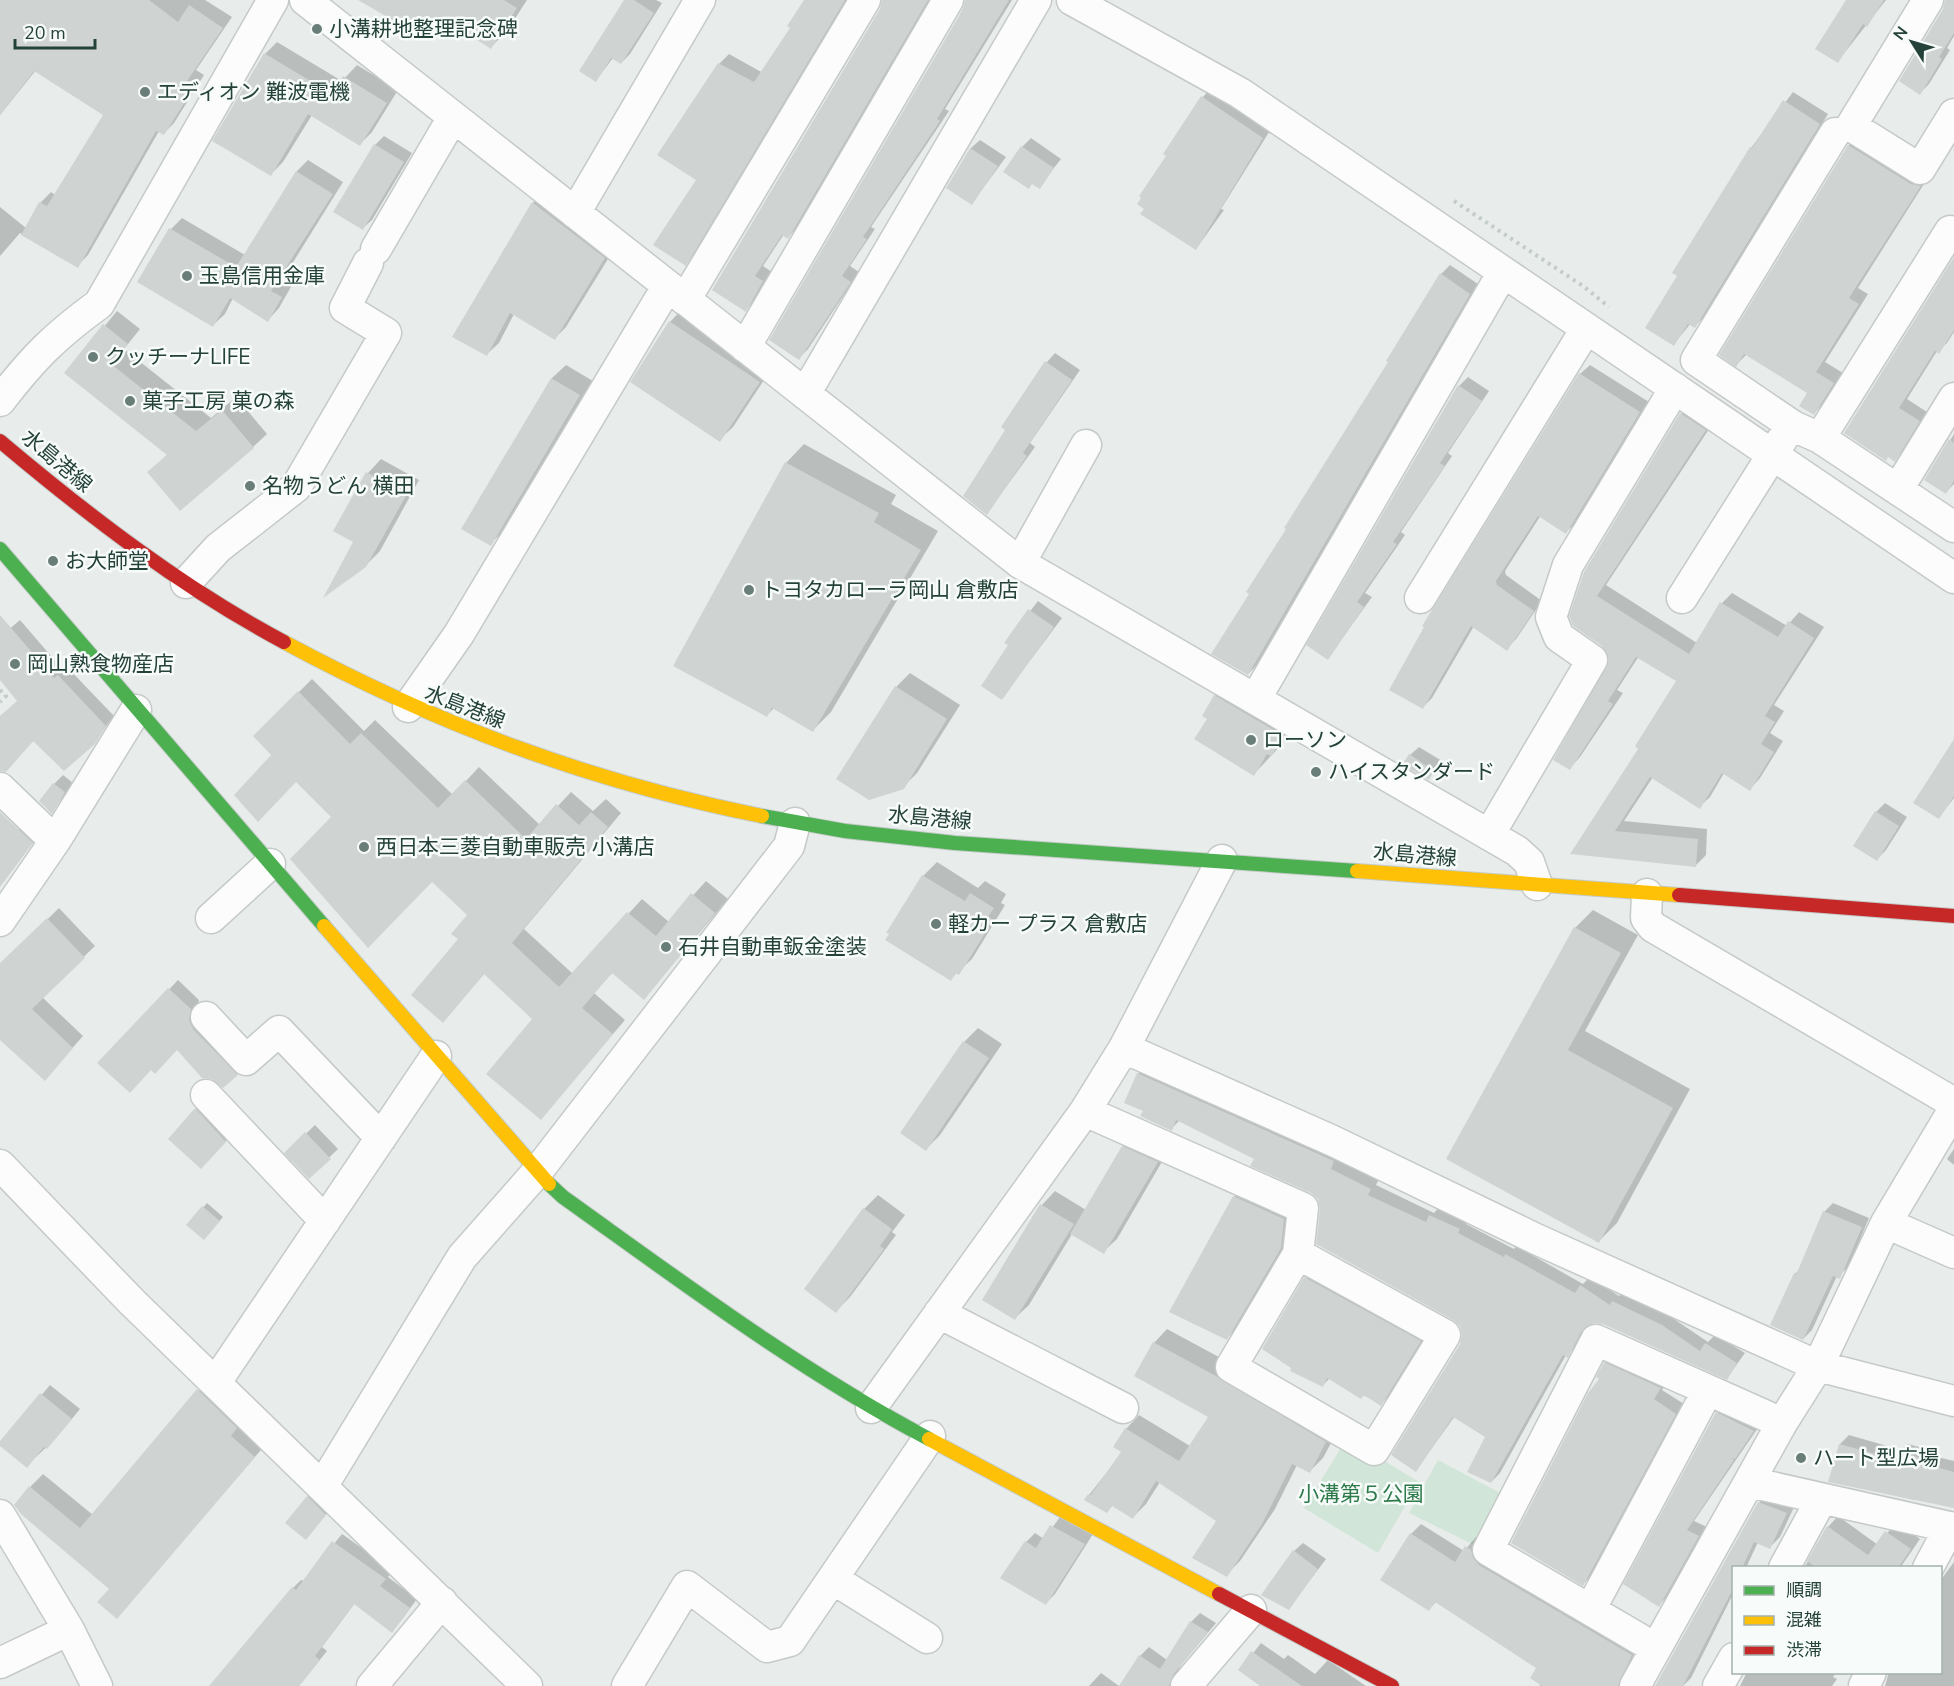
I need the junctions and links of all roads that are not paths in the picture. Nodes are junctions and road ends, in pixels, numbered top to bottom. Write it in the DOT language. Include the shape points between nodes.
graph roads {
  1 [pos="273,0"];
  2 [pos="305,0"];
  3 [pos="700,0"];
  4 [pos="865,0"];
  5 [pos="948,0"];
  6 [pos="1036,0"];
  7 [pos="1072,0"];
  8 [pos="1928,0"];
  9 [pos="1954,114"];
  10 [pos="453,117"];
  11 [pos="1835,133"];
  12 [pos="575,213"];
  13 [pos="1950,231"];
  14 [pos="1503,272"];
  15 [pos="676,294"];
  16 [pos="1586,329"];
  17 [pos="745,347"];
  18 [pos="1675,388"];
  19 [pos="805,394"];
  20 [pos="1954,398"];
  21 [pos="0,400"];
  22 [pos="1820,438"];
  23 [pos="0,441"];
  24 [pos="1781,442"];
  25 [pos="1086,445"];
  26 [pos="1898,489"];
  27 [pos="1954,527"];
  28 [pos="0,549"];
  29 [pos="1020,562"];
  30 [pos="1954,578"];
  31 [pos="186,583"];
  32 [pos="1420,598"];
  33 [pos="1682,598"];
  34 [pos="1263,686"];
  35 [pos="408,707"];
  36 [pos="135,710"];
  37 [pos="0,788"];
  38 [pos="795,824"];
  39 [pos="1490,835"];
  40 [pos="55,841"];
  41 [pos="1222,860"];
  42 [pos="270,864"];
  43 [pos="1537,885"];
  44 [pos="1647,894"];
  45 [pos="1954,916"];
  46 [pos="211,918"];
  47 [pos="0,921"];
  48 [pos="206,1017"];
  49 [pos="1124,1048"];
  50 [pos="436,1056"];
  51 [pos="206,1095"];
  52 [pos="1954,1103"];
  53 [pos="1954,1109"];
  54 [pos="1085,1111"];
  55 [pos="381,1138"];
  56 [pos="0,1165"];
  57 [pos="537,1172"];
  58 [pos="325,1221"];
  59 [pos="1886,1224"];
  60 [pos="1954,1253"];
  61 [pos="1298,1254"];
  62 [pos="939,1314"];
  63 [pos="1818,1366"];
  64 [pos="216,1382"];
  65 [pos="1708,1390"];
  66 [pos="1954,1401"];
  67 [pos="872,1408"];
  68 [pos="1123,1408"];
  69 [pos="1782,1423"];
  70 [pos="930,1436"];
  71 [pos="1749,1482"];
  72 [pos="323,1485"];
  73 [pos="1821,1500"];
  74 [pos="0,1515"];
  75 [pos="1952,1528"];
  76 [pos="1785,1566"];
  77 [pos="1929,1566"];
  78 [pos="832,1579"];
  79 [pos="442,1602"];
  80 [pos="1251,1610"];
  81 [pos="1590,1610"];
  82 [pos="69,1630"];
  83 [pos="927,1638"];
  84 [pos="1655,1648"];
  85 [pos="1732,1662"];
  86 [pos="0,1663"];
  87 [pos="97,1686"];
  88 [pos="372,1686"];
  89 [pos="527,1686"];
  90 [pos="627,1686"];
  91 [pos="1186,1686"];
  92 [pos="1392,1686"];
  93 [pos="1635,1686"];
  94 [pos="1718,1686"];
  1 -- 21 [label="street" via="99,304 35,356"];
  2 -- 10 [label="street"];
  3 -- 12 [label="street"];
  4 -- 15 [label="street"];
  5 -- 17 [label="street"];
  6 -- 19 [label="street"];
  7 -- 14 [label="street" via="1240,93"];
  8 -- 9 [label="street" via="1851,126 1920,169"];
  10 -- 12 [label="street"];
  10 -- 31 [label="street" via="345,308 386,333 296,488 218,548"];
  11 -- 24 [label="street" via="1696,360"];
  12 -- 15 [label="street"];
  13 -- 22 [label="street"];
  14 -- 16 [label="street"];
  14 -- 34 [label="street"];
  15 -- 17 [label="street"];
  15 -- 35 [label="street" via="459,634"];
  16 -- 18 [label="street"];
  16 -- 32 [label="street"];
  17 -- 19 [label="street"];
  18 -- 24 [label="street"];
  18 -- 39 [label="street" via="1568,565 1551,617 1559,637 1592,660"];
  19 -- 29 [label="street"];
  20 -- 26 [label="street"];
  22 -- 24 [label="street"];
  22 -- 26 [label="street"];
  23 -- 31 [label="main road, 水島港線" via="112,532"];
  24 -- 30 [label="street"];
  24 -- 33 [label="street"];
  25 -- 29 [label="street"];
  26 -- 27 [label="street"];
  28 -- 36 [label="main road"];
  29 -- 39 [label="street"];
  31 -- 35 [label="main road, 水島港線" via="271,636"];
  35 -- 38 [label="main road, 水島港線" via="478,737 597,776 712,808"];
  36 -- 40 [label="street"];
  36 -- 42 [label="main road"];
  37 -- 40 [label="street"];
  38 -- 41 [label="main road, 水島港線" via="896,837"];
  38 -- 57 [label="street" via="789,846"];
  39 -- 43 [label="street" via="1529,862"];
  40 -- 47 [label="street"];
  41 -- 43 [label="main road, 水島港線"];
  41 -- 49 [label="street"];
  42 -- 46 [label="street"];
  42 -- 50 [label="main road"];
  43 -- 44 [label="main road, 水島港線"];
  44 -- 45 [label="main road, 水島港線"];
  44 -- 52 [label="street" via="1646,918 1653,927"];
  48 -- 55 [label="street" via="246,1060 279,1031"];
  49 -- 54 [label="street"];
  49 -- 63 [label="street"];
  50 -- 55 [label="street"];
  50 -- 57 [label="main road"];
  51 -- 58 [label="street"];
  53 -- 59 [label="street"];
  54 -- 61 [label="street" via="1303,1208"];
  54 -- 62 [label="street"];
  55 -- 58 [label="street"];
  56 -- 64 [label="street" via="132,1302"];
  57 -- 67 [label="main road" via="563,1197 779,1351"];
  57 -- 72 [label="street" via="462,1257"];
  58 -- 64 [label="street"];
  59 -- 60 [label="street"];
  59 -- 63 [label="street"];
  61 -- 61 [label="street" via="1231,1367 1374,1450 1444,1335"];
  62 -- 67 [label="street"];
  62 -- 68 [label="street"];
  63 -- 66 [label="street"];
  63 -- 69 [label="street"];
  64 -- 72 [label="street"];
  65 -- 69 [label="street"];
  65 -- 81 [label="street"];
  65 -- 81 [label="street" via="1596,1340 1488,1550"];
  67 -- 70 [label="main road"];
  69 -- 71 [label="street"];
  70 -- 78 [label="street"];
  70 -- 80 [label="main road"];
  71 -- 73 [label="street"];
  71 -- 84 [label="street"];
  72 -- 79 [label="street"];
  73 -- 75 [label="street"];
  73 -- 76 [label="street"];
  74 -- 82 [label="street"];
  75 -- 77 [label="street"];
  78 -- 83 [label="street"];
  78 -- 90 [label="street" via="790,1641 767,1647 687,1586"];
  79 -- 88 [label="street"];
  79 -- 89 [label="street"];
  80 -- 91 [label="street"];
  80 -- 92 [label="main road"];
  81 -- 84 [label="street"];
  82 -- 86 [label="street"];
  82 -- 87 [label="street"];
  84 -- 93 [label="street"];
  85 -- 94 [label="street"];
}
